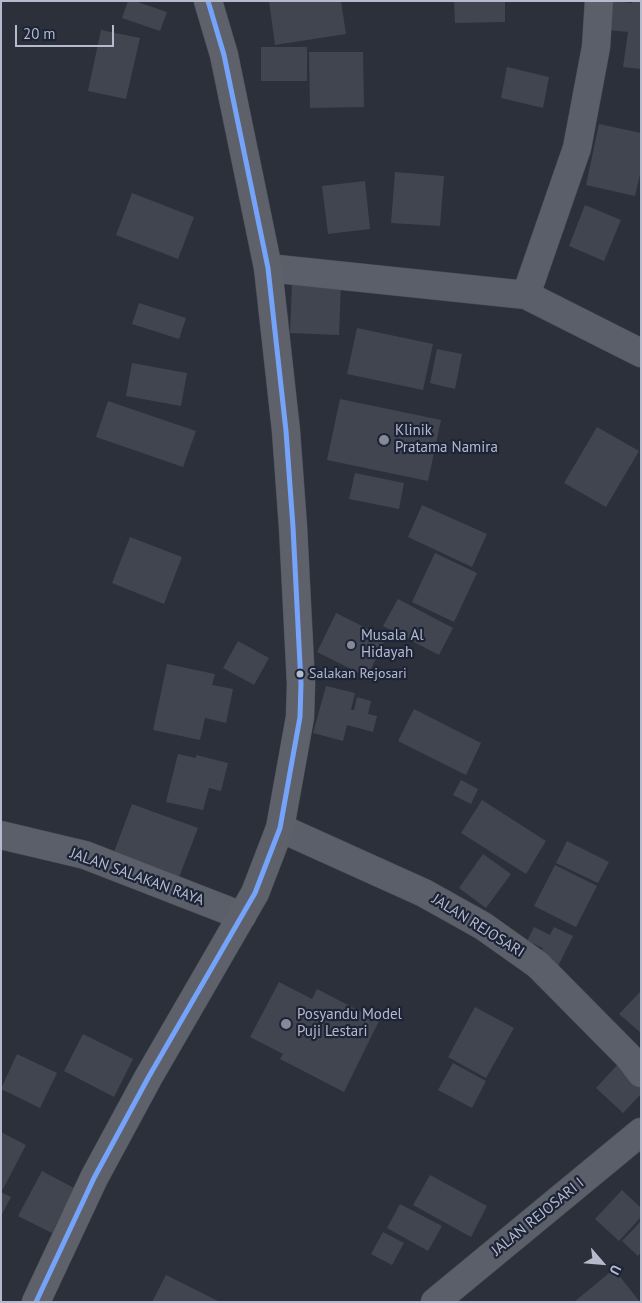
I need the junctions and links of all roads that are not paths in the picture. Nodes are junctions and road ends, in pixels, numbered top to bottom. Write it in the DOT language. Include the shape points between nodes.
graph roads {
  1 [pos="208,1"];
  2 [pos="599,1"];
  3 [pos="268,268"];
  4 [pos="526,295"];
  5 [pos="641,353"];
  6 [pos="280,828"];
  7 [pos="1,835"];
  8 [pos="242,916"];
  9 [pos="641,1073"];
  10 [pos="641,1132"];
  11 [pos="36,1302"];
  12 [pos="434,1302"];
  1 -- 3 [label="main road" via="224,55"];
  2 -- 4 [label="street" via="596,47 576,148"];
  3 -- 4 [label="street"];
  3 -- 6 [label="main road" via="286,431 302,684 300,717"];
  4 -- 5 [label="street"];
  6 -- 8 [label="main road"];
  6 -- 9 [label="street, JALAN REJOSARI" via="424,893 484,926 538,964"];
  7 -- 8 [label="street, JALAN SALAKAN RAYA" via="84,855"];
  8 -- 11 [label="main road" via="94,1178"];
  10 -- 12 [label="street, JALAN REJOSARI I"];
}
